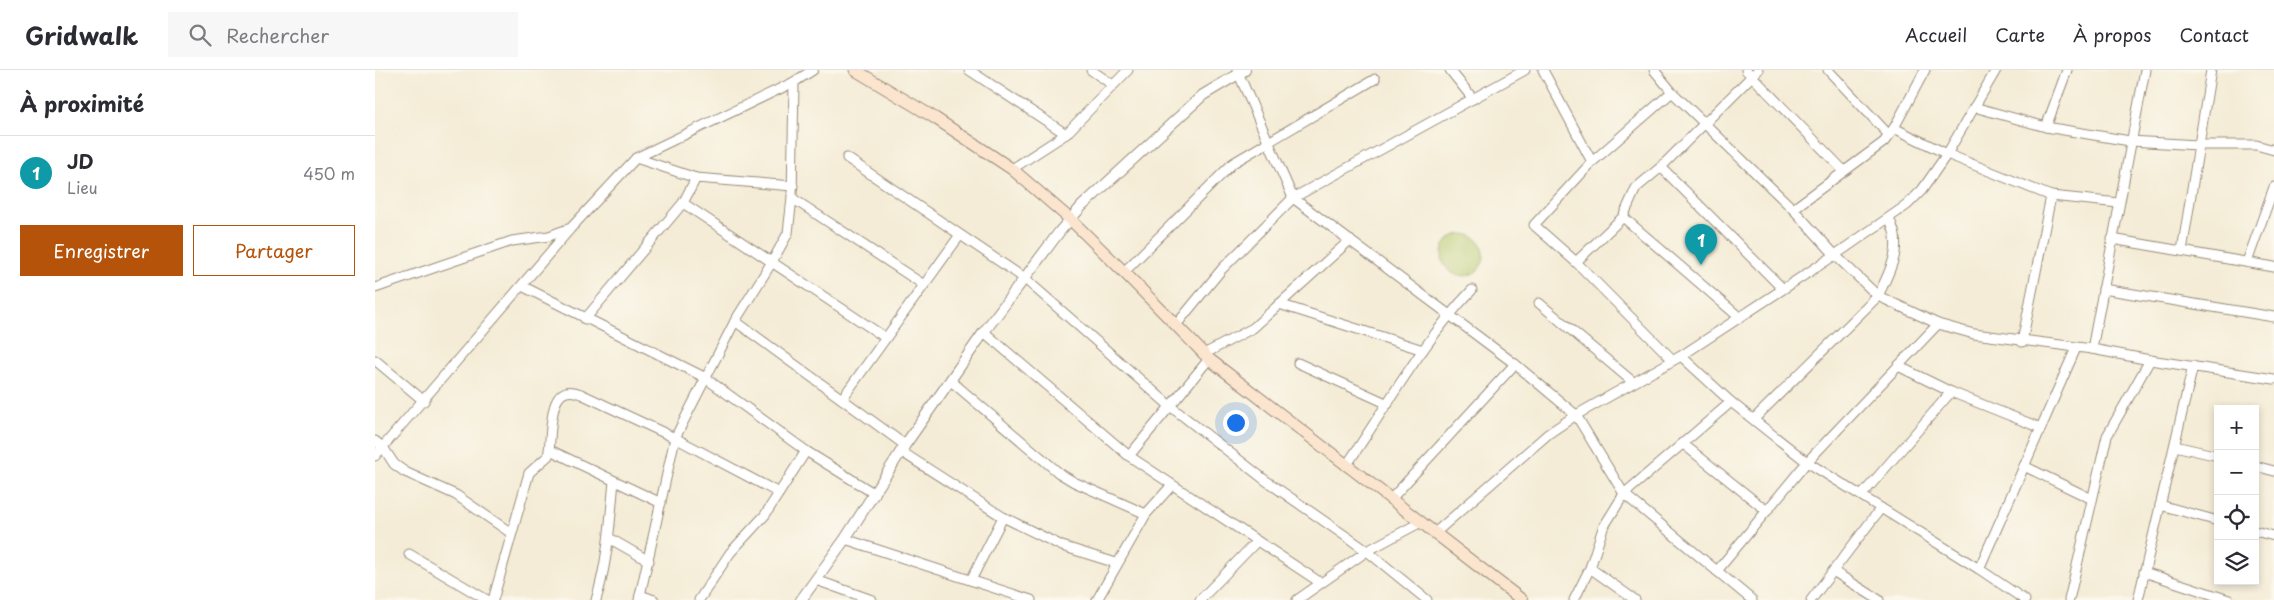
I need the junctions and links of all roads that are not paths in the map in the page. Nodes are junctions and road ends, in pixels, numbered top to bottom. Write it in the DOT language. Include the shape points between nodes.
graph roads {
  1 [pos="813,70"];
  2 [pos="855,70"];
  3 [pos="969,70"];
  4 [pos="1091,70"];
  5 [pos="1128,70"];
  6 [pos="1451,70"];
  7 [pos="1525,70"];
  8 [pos="1543,70"];
  9 [pos="1654,70"];
  10 [pos="1746,70"];
  11 [pos="1828,70"];
  12 [pos="1925,70"];
  13 [pos="1996,70"];
  14 [pos="2067,70"];
  15 [pos="2145,70"];
  16 [pos="2211,70"];
  17 [pos="1240,71"];
  18 [pos="1755,74"];
  19 [pos="1375,79"];
  20 [pos="794,82"];
  21 [pos="1113,85"];
  22 [pos="1672,92"];
  23 [pos="1473,99"];
  24 [pos="1974,108"];
  25 [pos="1705,124"];
  26 [pos="2046,127"];
  27 [pos="1892,131"];
  28 [pos="1067,134"];
  29 [pos="1269,140"];
  30 [pos="2130,141"];
  31 [pos="2198,145"];
  32 [pos="2274,150"];
  33 [pos="1947,154"];
  34 [pos="636,158"];
  35 [pos="847,158"];
  36 [pos="1592,162"];
  37 [pos="1661,167"];
  38 [pos="1012,169"];
  39 [pos="1844,170"];
  40 [pos="696,178"];
  41 [pos="793,186"];
  42 [pos="2274,187"];
  43 [pos="2051,196"];
  44 [pos="792,198"];
  45 [pos="1293,198"];
  46 [pos="683,203"];
  47 [pos="2119,203"];
  48 [pos="1793,209"];
  49 [pos="1623,217"];
  50 [pos="1070,219"];
  51 [pos="1889,219"];
  52 [pos="570,229"];
  53 [pos="960,235"];
  54 [pos="2112,239"];
  55 [pos="1350,240"];
  56 [pos="2182,251"];
  57 [pos="1835,255"];
  58 [pos="772,262"];
  59 [pos="1575,262"];
  60 [pos="2247,262"];
  61 [pos="2274,267"];
  62 [pos="1124,272"];
  63 [pos="1023,278"];
  64 [pos="924,285"];
  65 [pos="522,286"];
  66 [pos="375,288"];
  67 [pos="1782,288"];
  68 [pos="1472,290"];
  69 [pos="2103,290"];
  70 [pos="1878,296"];
  71 [pos="1539,303"];
  72 [pos="1279,304"];
  73 [pos="1449,314"];
  74 [pos="1739,317"];
  75 [pos="2274,317"];
  76 [pos="585,319"];
  77 [pos="735,321"];
  78 [pos="1938,324"];
  79 [pos="1176,326"];
  80 [pos="984,332"];
  81 [pos="886,338"];
  82 [pos="2023,342"];
  83 [pos="2076,348"];
  84 [pos="2092,349"];
  85 [pos="1423,350"];
  86 [pos="1207,356"];
  87 [pos="1677,358"];
  88 [pos="375,360"];
  89 [pos="2149,360"];
  90 [pos="1298,363"];
  91 [pos="1515,364"];
  92 [pos="1898,366"];
  93 [pos="2193,366"];
  94 [pos="704,376"];
  95 [pos="2274,379"];
  96 [pos="951,381"];
  97 [pos="1633,382"];
  98 [pos="1951,392"];
  99 [pos="842,399"];
  100 [pos="424,401"];
  101 [pos="1731,402"];
  102 [pos="1388,404"];
  103 [pos="1170,406"];
  104 [pos="1576,415"];
  105 [pos="1754,419"];
  106 [pos="2041,428"];
  107 [pos="675,438"];
  108 [pos="375,441"];
  109 [pos="1682,443"];
  110 [pos="2175,446"];
  111 [pos="383,447"];
  112 [pos="904,448"];
  113 [pos="549,450"];
  114 [pos="807,451"];
  115 [pos="2214,455"];
  116 [pos="375,456"];
  117 [pos="1129,456"];
  118 [pos="1807,462"];
  119 [pos="1346,466"];
  120 [pos="2024,466"];
  121 [pos="2259,467"];
  122 [pos="2274,471"];
  123 [pos="614,481"];
  124 [pos="1172,485"];
  125 [pos="779,493"];
  126 [pos="875,494"];
  127 [pos="1624,494"];
  128 [pos="1862,495"];
  129 [pos="1391,499"];
  130 [pos="2093,499"];
  131 [pos="661,503"];
  132 [pos="2160,505"];
  133 [pos="1881,508"];
  134 [pos="1767,511"];
  135 [pos="1146,514"];
  136 [pos="1003,517"];
  137 [pos="2214,520"];
  138 [pos="1421,522"];
  139 [pos="1436,532"];
  140 [pos="2259,532"];
  141 [pos="511,533"];
  142 [pos="2274,536"];
  143 [pos="609,538"];
  144 [pos="845,539"];
  145 [pos="1257,541"];
  146 [pos="1367,552"];
  147 [pos="409,554"];
  148 [pos="649,561"];
  149 [pos="1116,564"];
  150 [pos="1590,568"];
  151 [pos="1979,569"];
  152 [pos="1717,571"];
  153 [pos="1833,571"];
  154 [pos="2145,572"];
  155 [pos="816,580"];
  156 [pos="971,580"];
  157 [pos="1321,583"];
  158 [pos="1414,596"];
  159 [pos="2013,596"];
  160 [pos="639,598"];
  161 [pos="1747,598"];
  162 [pos="487,600"];
  163 [pos="493,600"];
  164 [pos="596,600"];
  165 [pos="654,600"];
  166 [pos="699,600"];
  167 [pos="801,600"];
  168 [pos="873,600"];
  169 [pos="1031,600"];
  170 [pos="1097,600"];
  171 [pos="1200,600"];
  172 [pos="1297,600"];
  173 [pos="1427,600"];
  174 [pos="1522,600"];
  175 [pos="1574,600"];
  176 [pos="1635,600"];
  177 [pos="1811,600"];
  178 [pos="1879,600"];
  179 [pos="2025,600"];
  180 [pos="2069,600"];
  181 [pos="2138,600"];
  182 [pos="2229,600"];
  1 -- 20 [label="street"];
  2 -- 38 [label="main road"];
  3 -- 28 [label="street"];
  4 -- 21 [label="street"];
  5 -- 21 [label="street"];
  6 -- 23 [label="street"];
  7 -- 23 [label="street"];
  8 -- 36 [label="street"];
  9 -- 22 [label="street"];
  10 -- 18 [label="street"];
  11 -- 27 [label="street"];
  12 -- 27 [label="street"];
  13 -- 24 [label="street"];
  14 -- 26 [label="street"];
  15 -- 30 [label="street"];
  16 -- 31 [label="street"];
  17 -- 29 [label="street"];
  17 -- 50 [label="street" via="1203,96"];
  18 -- 25 [label="street"];
  18 -- 39 [label="street"];
  19 -- 29 [label="street"];
  20 -- 34 [label="street"];
  20 -- 41 [label="street"];
  21 -- 28 [label="street"];
  22 -- 25 [label="street"];
  22 -- 36 [label="street"];
  23 -- 45 [label="street"];
  24 -- 26 [label="street"];
  24 -- 33 [label="street"];
  25 -- 37 [label="street"];
  25 -- 48 [label="street"];
  26 -- 30 [label="street"];
  27 -- 33 [label="street"];
  27 -- 39 [label="street" via="1871,152"];
  28 -- 38 [label="street"];
  29 -- 45 [label="street"];
  29 -- 62 [label="street" via="1233,162"];
  30 -- 31 [label="street"];
  30 -- 47 [label="street"];
  31 -- 32 [label="street" via="2256,145"];
  31 -- 56 [label="street"];
  33 -- 43 [label="street"];
  33 -- 51 [label="street" via="1922,190"];
  34 -- 40 [label="street"];
  34 -- 52 [label="street"];
  35 -- 53 [label="street"];
  36 -- 59 [label="street" via="1534,225"];
  37 -- 49 [label="street" via="1636,188"];
  37 -- 67 [label="street"];
  38 -- 50 [label="main road"];
  39 -- 48 [label="street"];
  40 -- 41 [label="street"];
  40 -- 46 [label="street"];
  41 -- 44 [label="street"];
  42 -- 60 [label="street"];
  43 -- 47 [label="street"];
  43 -- 82 [label="street"];
  44 -- 58 [label="street" via="788,233"];
  44 -- 64 [label="street"];
  45 -- 55 [label="street"];
  45 -- 79 [label="street" via="1222,269"];
  46 -- 58 [label="street"];
  46 -- 76 [label="street"];
  47 -- 54 [label="street"];
  48 -- 57 [label="street"];
  49 -- 59 [label="street"];
  49 -- 74 [label="street"];
  50 -- 62 [label="main road"];
  50 -- 63 [label="street"];
  51 -- 57 [label="street"];
  51 -- 70 [label="street" via="1895,230 1896,250"];
  52 -- 65 [label="street"];
  52 -- 66 [label="street" via="549,236 512,241"];
  53 -- 63 [label="street"];
  53 -- 64 [label="street"];
  54 -- 56 [label="street"];
  54 -- 69 [label="street"];
  55 -- 72 [label="street"];
  55 -- 73 [label="street"];
  56 -- 60 [label="street"];
  57 -- 67 [label="street"];
  57 -- 70 [label="street"];
  58 -- 77 [label="street"];
  58 -- 81 [label="street"];
  59 -- 87 [label="street"];
  60 -- 61 [label="street"];
  62 -- 79 [label="main road"];
  63 -- 80 [label="street"];
  63 -- 103 [label="street"];
  64 -- 81 [label="street"];
  65 -- 76 [label="street"];
  65 -- 100 [label="street"];
  67 -- 74 [label="street"];
  68 -- 73 [label="street"];
  69 -- 75 [label="street"];
  69 -- 84 [label="street"];
  70 -- 78 [label="street"];
  70 -- 105 [label="street"];
  71 -- 97 [label="street"];
  72 -- 85 [label="street"];
  72 -- 86 [label="street" via="1253,328"];
  73 -- 85 [label="street"];
  73 -- 91 [label="street"];
  74 -- 87 [label="street"];
  76 -- 94 [label="street"];
  77 -- 94 [label="street"];
  77 -- 99 [label="street"];
  78 -- 82 [label="street"];
  78 -- 92 [label="street"];
  79 -- 86 [label="main road"];
  80 -- 96 [label="street"];
  80 -- 117 [label="street"];
  81 -- 99 [label="street"];
  82 -- 83 [label="street"];
  83 -- 84 [label="street"];
  83 -- 106 [label="street"];
  84 -- 89 [label="street"];
  85 -- 102 [label="street"];
  86 -- 103 [label="street"];
  86 -- 119 [label="main road"];
  87 -- 97 [label="street"];
  87 -- 101 [label="street"];
  88 -- 100 [label="street"];
  89 -- 93 [label="street"];
  89 -- 130 [label="street" via="2107,436"];
  90 -- 102 [label="street"];
  91 -- 104 [label="street"];
  91 -- 129 [label="street"];
  92 -- 98 [label="street"];
  92 -- 118 [label="street"];
  93 -- 95 [label="street"];
  93 -- 110 [label="street"];
  94 -- 107 [label="street"];
  94 -- 114 [label="street"];
  96 -- 112 [label="street"];
  96 -- 135 [label="street" via="1059,473"];
  97 -- 104 [label="street"];
  98 -- 106 [label="street"];
  98 -- 128 [label="street"];
  99 -- 112 [label="street"];
  100 -- 111 [label="street"];
  101 -- 105 [label="street"];
  101 -- 109 [label="street"];
  102 -- 119 [label="street"];
  103 -- 117 [label="street"];
  103 -- 146 [label="street" via="1265,480"];
  104 -- 127 [label="street"];
  104 -- 139 [label="street" via="1539,440"];
  105 -- 118 [label="street"];
  106 -- 120 [label="street"];
  107 -- 113 [label="street" via="568,391 557,402 549,429"];
  107 -- 125 [label="street"];
  107 -- 131 [label="street"];
  108 -- 111 [label="street"];
  109 -- 127 [label="street"];
  109 -- 134 [label="street"];
  110 -- 115 [label="street"];
  110 -- 132 [label="street"];
  111 -- 116 [label="street"];
  111 -- 141 [label="street" via="394,464 405,472 456,495"];
  112 -- 126 [label="street"];
  112 -- 136 [label="street"];
  113 -- 123 [label="street"];
  113 -- 141 [label="street" via="545,460 529,473"];
  114 -- 125 [label="street"];
  114 -- 126 [label="street"];
  117 -- 124 [label="street"];
  118 -- 128 [label="street"];
  118 -- 134 [label="street"];
  119 -- 129 [label="main road"];
  120 -- 130 [label="street"];
  120 -- 151 [label="street"];
  121 -- 122 [label="street"];
  123 -- 131 [label="street"];
  123 -- 143 [label="street"];
  124 -- 135 [label="street"];
  124 -- 145 [label="street"];
  125 -- 166 [label="street" via="725,560"];
  126 -- 144 [label="street"];
  127 -- 150 [label="street" via="1603,528"];
  127 -- 152 [label="street"];
  128 -- 133 [label="street"];
  129 -- 138 [label="main road"];
  130 -- 180 [label="street"];
  131 -- 148 [label="street"];
  132 -- 137 [label="street"];
  132 -- 154 [label="street"];
  133 -- 151 [label="street"];
  133 -- 153 [label="street"];
  134 -- 152 [label="street"];
  135 -- 149 [label="street"];
  136 -- 149 [label="street" via="1061,546"];
  136 -- 156 [label="street"];
  138 -- 139 [label="main road"];
  138 -- 146 [label="street"];
  139 -- 174 [label="main road"];
  140 -- 142 [label="street"];
  141 -- 163 [label="street"];
  143 -- 148 [label="street"];
  143 -- 164 [label="street"];
  144 -- 155 [label="street"];
  144 -- 156 [label="street"];
  145 -- 157 [label="street"];
  145 -- 171 [label="street"];
  146 -- 157 [label="street"];
  146 -- 158 [label="street"];
  147 -- 162 [label="street"];
  148 -- 160 [label="street"];
  149 -- 170 [label="street"];
  150 -- 175 [label="street"];
  150 -- 176 [label="street"];
  151 -- 159 [label="street"];
  152 -- 161 [label="street"];
  153 -- 177 [label="street"];
  153 -- 178 [label="street"];
  154 -- 181 [label="street"];
  154 -- 182 [label="street"];
  155 -- 167 [label="street"];
  155 -- 168 [label="street"];
  156 -- 169 [label="street"];
  157 -- 172 [label="street"];
  158 -- 173 [label="street"];
  159 -- 179 [label="street"];
  160 -- 165 [label="street"];
}
